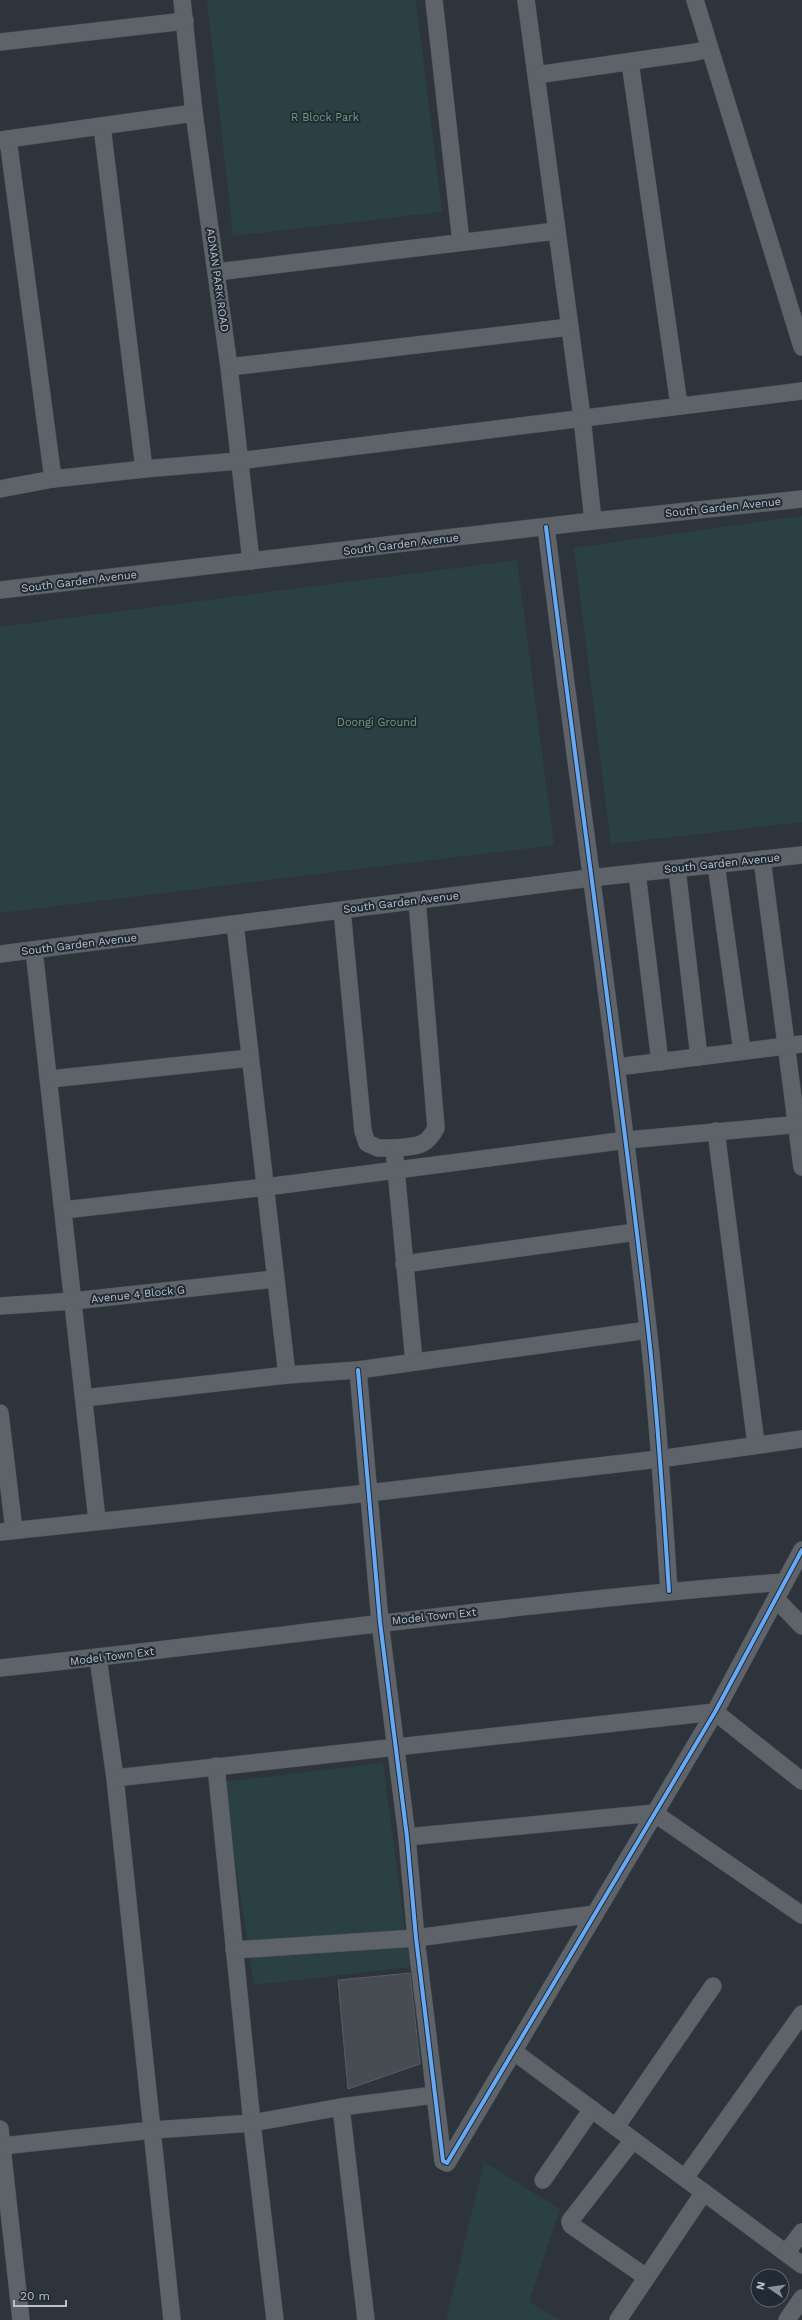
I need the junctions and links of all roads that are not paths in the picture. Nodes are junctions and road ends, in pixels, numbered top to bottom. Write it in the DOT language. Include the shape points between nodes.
graph roads {
  1 [pos="182,0"];
  2 [pos="434,0"];
  3 [pos="526,0"];
  4 [pos="695,0"];
  5 [pos="185,21"];
  6 [pos="0,42"];
  7 [pos="708,48"];
  8 [pos="630,62"];
  9 [pos="536,75"];
  10 [pos="194,113"];
  11 [pos="102,126"];
  12 [pos="4,140"];
  13 [pos="556,231"];
  14 [pos="461,242"];
  15 [pos="217,272"];
  16 [pos="570,327"];
  17 [pos="802,347"];
  18 [pos="229,367"];
  19 [pos="802,391"];
  20 [pos="679,405"];
  21 [pos="582,417"];
  22 [pos="238,461"];
  23 [pos="144,469"];
  24 [pos="53,479"];
  25 [pos="0,489"];
  26 [pos="802,499"];
  27 [pos="593,521"];
  28 [pos="546,527"];
  29 [pos="250,561"];
  30 [pos="0,590"];
  31 [pos="802,855"];
  32 [pos="762,859"];
  33 [pos="716,864"];
  34 [pos="677,868"];
  35 [pos="637,872"];
  36 [pos="590,878"];
  37 [pos="417,900"];
  38 [pos="342,910"];
  39 [pos="235,924"];
  40 [pos="34,950"];
  41 [pos="0,954"];
  42 [pos="794,1045"];
  43 [pos="742,1051"];
  44 [pos="699,1057"];
  45 [pos="250,1058"];
  46 [pos="660,1062"];
  47 [pos="617,1067"];
  48 [pos="50,1079"];
  49 [pos="799,1124"];
  50 [pos="716,1131"];
  51 [pos="627,1140"];
  52 [pos="394,1148"];
  53 [pos="802,1167"];
  54 [pos="396,1170"];
  55 [pos="266,1187"];
  56 [pos="64,1210"];
  57 [pos="636,1232"];
  58 [pos="404,1264"];
  59 [pos="275,1279"];
  60 [pos="73,1301"];
  61 [pos="0,1306"];
  62 [pos="648,1330"];
  63 [pos="414,1362"];
  64 [pos="358,1370"];
  65 [pos="287,1374"];
  66 [pos="84,1398"];
  67 [pos="0,1413"];
  68 [pos="802,1439"];
  69 [pos="756,1444"];
  70 [pos="659,1460"];
  71 [pos="368,1493"];
  72 [pos="97,1520"];
  73 [pos="7,1531"];
  74 [pos="802,1550"];
  75 [pos="785,1582"];
  76 [pos="669,1591"];
  77 [pos="776,1600"];
  78 [pos="380,1622"];
  79 [pos="802,1626"];
  80 [pos="98,1658"];
  81 [pos="0,1668"];
  82 [pos="715,1712"];
  83 [pos="395,1746"];
  84 [pos="216,1766"];
  85 [pos="115,1778"];
  86 [pos="802,1781"];
  87 [pos="654,1813"];
  88 [pos="407,1836"];
  89 [pos="595,1914"];
  90 [pos="802,1915"];
  91 [pos="416,1938"];
  92 [pos="234,1950"];
  93 [pos="712,1986"];
  94 [pos="802,2014"];
  95 [pos="513,2051"];
  96 [pos="434,2095"];
  97 [pos="341,2107"];
  98 [pos="592,2109"];
  99 [pos="252,2123"];
  100 [pos="616,2128"];
  101 [pos="0,2129"];
  102 [pos="153,2130"];
  103 [pos="634,2140"];
  104 [pos="2,2146"];
  105 [pos="685,2178"];
  106 [pos="543,2180"];
  107 [pos="704,2192"];
  108 [pos="802,2232"];
  109 [pos="786,2253"];
  110 [pos="802,2265"];
  111 [pos="646,2277"];
  112 [pos="802,2298"];
  113 [pos="21,2320"];
  114 [pos="172,2320"];
  115 [pos="275,2320"];
  116 [pos="366,2320"];
  117 [pos="618,2320"];
  118 [pos="788,2320"];
  1 -- 5 [label="street, ADNAN PARK ROAD"];
  2 -- 14 [label="street"];
  3 -- 9 [label="street"];
  4 -- 7 [label="street"];
  5 -- 6 [label="street"];
  5 -- 10 [label="street, ADNAN PARK ROAD"];
  7 -- 8 [label="street"];
  7 -- 17 [label="street"];
  8 -- 9 [label="street"];
  8 -- 20 [label="street"];
  9 -- 13 [label="street"];
  10 -- 11 [label="street"];
  10 -- 15 [label="street, ADNAN PARK ROAD"];
  11 -- 12 [label="street"];
  11 -- 23 [label="street"];
  12 -- 24 [label="street"];
  13 -- 14 [label="street"];
  13 -- 16 [label="street"];
  14 -- 15 [label="street"];
  15 -- 18 [label="street, ADNAN PARK ROAD"];
  16 -- 18 [label="street"];
  16 -- 21 [label="street"];
  18 -- 22 [label="street, ADNAN PARK ROAD"];
  19 -- 20 [label="street"];
  20 -- 21 [label="street"];
  21 -- 22 [label="street"];
  21 -- 27 [label="street"];
  22 -- 23 [label="street"];
  22 -- 29 [label="street, ADNAN PARK ROAD"];
  23 -- 24 [label="street"];
  24 -- 25 [label="street"];
  26 -- 27 [label="street, South Garden Avenue"];
  27 -- 28 [label="street, South Garden Avenue"];
  28 -- 29 [label="street, South Garden Avenue"];
  28 -- 36 [label="street"];
  29 -- 30 [label="street, South Garden Avenue"];
  31 -- 32 [label="street, South Garden Avenue"];
  32 -- 33 [label="street, South Garden Avenue"];
  32 -- 42 [label="street"];
  33 -- 34 [label="street, South Garden Avenue"];
  33 -- 43 [label="street"];
  34 -- 35 [label="street, South Garden Avenue"];
  34 -- 44 [label="street"];
  35 -- 36 [label="street, South Garden Avenue"];
  35 -- 46 [label="street"];
  36 -- 37 [label="street, South Garden Avenue"];
  36 -- 47 [label="street"];
  37 -- 38 [label="street, South Garden Avenue"];
  37 -- 52 [label="street" via="436,1128 431,1139 422,1145"];
  38 -- 39 [label="street, South Garden Avenue"];
  38 -- 52 [label="street" via="363,1131 367,1143 378,1148"];
  39 -- 40 [label="street, South Garden Avenue"];
  39 -- 45 [label="street"];
  40 -- 41 [label="street, South Garden Avenue"];
  40 -- 48 [label="street"];
  42 -- 43 [label="street"];
  42 -- 49 [label="street"];
  43 -- 44 [label="street"];
  44 -- 46 [label="street"];
  45 -- 48 [label="street"];
  45 -- 55 [label="street"];
  46 -- 47 [label="street"];
  47 -- 51 [label="street"];
  48 -- 56 [label="street"];
  49 -- 50 [label="street"];
  49 -- 53 [label="street"];
  50 -- 51 [label="street"];
  50 -- 69 [label="street"];
  51 -- 54 [label="street"];
  51 -- 57 [label="street"];
  52 -- 54 [label="street"];
  54 -- 55 [label="street"];
  54 -- 58 [label="street"];
  55 -- 56 [label="street"];
  55 -- 59 [label="street"];
  56 -- 60 [label="street"];
  57 -- 58 [label="street"];
  57 -- 62 [label="street"];
  58 -- 63 [label="street"];
  59 -- 60 [label="street, Avenue 4 Block G"];
  59 -- 65 [label="street"];
  60 -- 61 [label="street, Avenue 4 Block G"];
  60 -- 66 [label="street"];
  62 -- 63 [label="street"];
  62 -- 70 [label="street"];
  63 -- 64 [label="street"];
  64 -- 65 [label="street"];
  64 -- 71 [label="street"];
  65 -- 66 [label="street"];
  66 -- 72 [label="street"];
  67 -- 73 [label="street"];
  68 -- 69 [label="street"];
  69 -- 70 [label="street"];
  70 -- 71 [label="street"];
  70 -- 76 [label="street"];
  71 -- 72 [label="street"];
  71 -- 78 [label="street"];
  72 -- 73 [label="street"];
  74 -- 75 [label="street"];
  75 -- 76 [label="street, Model Town Ext"];
  75 -- 77 [label="street"];
  76 -- 78 [label="street, Model Town Ext"];
  77 -- 79 [label="street"];
  77 -- 82 [label="street"];
  78 -- 80 [label="street, Model Town Ext"];
  78 -- 83 [label="street"];
  80 -- 81 [label="street, Model Town Ext"];
  80 -- 85 [label="street"];
  82 -- 83 [label="street"];
  82 -- 86 [label="street"];
  82 -- 87 [label="street"];
  83 -- 84 [label="street"];
  83 -- 88 [label="street"];
  84 -- 85 [label="street"];
  84 -- 92 [label="street"];
  85 -- 102 [label="street"];
  87 -- 88 [label="street"];
  87 -- 89 [label="street"];
  87 -- 90 [label="street"];
  88 -- 91 [label="street"];
  89 -- 91 [label="street"];
  89 -- 95 [label="street"];
  91 -- 92 [label="street"];
  91 -- 96 [label="street"];
  92 -- 99 [label="street"];
  93 -- 100 [label="street"];
  94 -- 105 [label="street"];
  95 -- 96 [label="street" via="447,2163 443,2162"];
  95 -- 98 [label="street"];
  96 -- 97 [label="street"];
  97 -- 99 [label="street"];
  97 -- 116 [label="street"];
  98 -- 100 [label="street"];
  98 -- 106 [label="street"];
  99 -- 102 [label="street"];
  99 -- 115 [label="street"];
  100 -- 103 [label="street"];
  101 -- 104 [label="street"];
  102 -- 104 [label="street"];
  102 -- 114 [label="street"];
  103 -- 105 [label="street"];
  103 -- 111 [label="street" via="570,2221 571,2225"];
  104 -- 113 [label="street"];
  105 -- 107 [label="street"];
  107 -- 109 [label="street"];
  107 -- 111 [label="street"];
  108 -- 109 [label="street"];
  109 -- 110 [label="street"];
  111 -- 117 [label="street"];
  112 -- 118 [label="street"];
}
